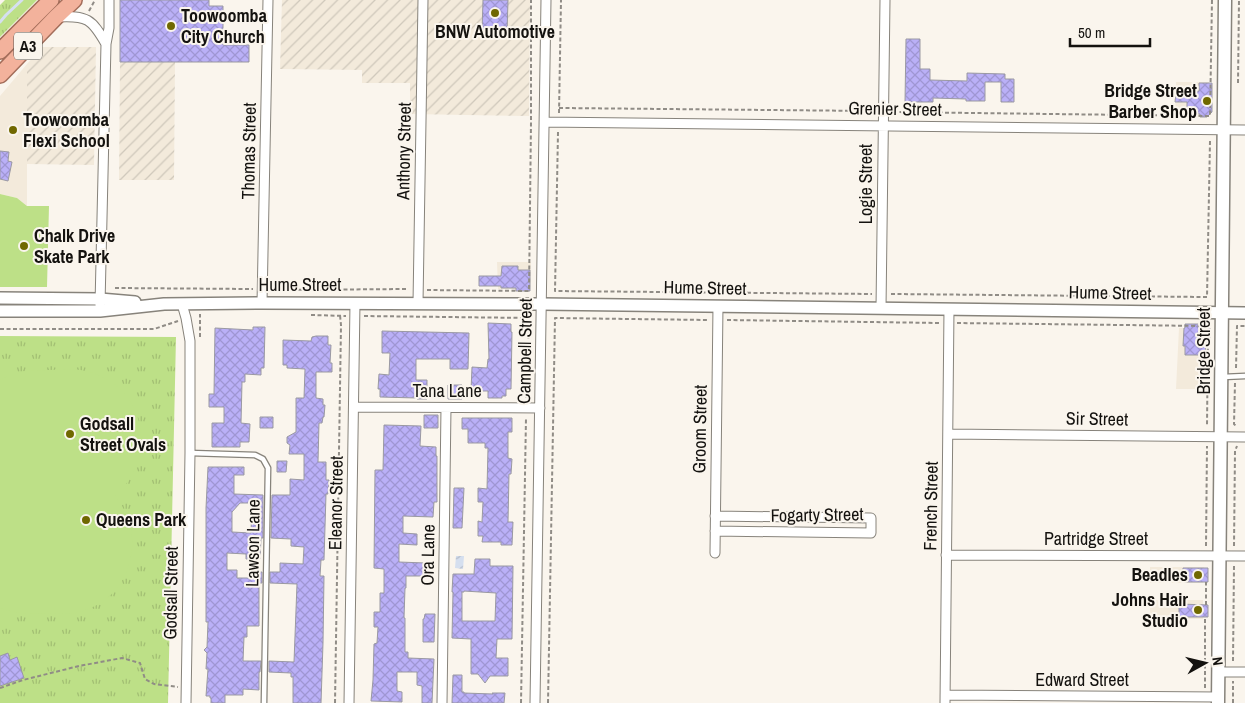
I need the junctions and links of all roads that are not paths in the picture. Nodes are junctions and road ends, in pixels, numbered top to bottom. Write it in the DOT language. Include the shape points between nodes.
graph roads {
  1 [pos="51,0"];
  2 [pos="74,0"];
  3 [pos="109,0"];
  4 [pos="268,0"];
  5 [pos="423,0"];
  6 [pos="546,0"];
  7 [pos="885,0"];
  8 [pos="1225,0"];
  9 [pos="56,16"];
  10 [pos="106,44"];
  11 [pos="0,51"];
  12 [pos="0,76"];
  13 [pos="544,122"];
  14 [pos="883,125"];
  15 [pos="1224,130"];
  16 [pos="1245,130"];
  17 [pos="0,298"];
  18 [pos="100,299"];
  19 [pos="262,302"];
  20 [pos="355,303"];
  21 [pos="418,303"];
  22 [pos="182,304"];
  23 [pos="542,304"];
  24 [pos="718,306"];
  25 [pos="881,308"];
  26 [pos="949,309"];
  27 [pos="0,311"];
  28 [pos="1222,312"];
  29 [pos="1245,312"];
  30 [pos="1245,376"];
  31 [pos="1222,377"];
  32 [pos="354,407"];
  33 [pos="446,408"];
  34 [pos="540,408"];
  35 [pos="948,434"];
  36 [pos="1221,437"];
  37 [pos="1242,437"];
  38 [pos="190,453"];
  39 [pos="715,516"];
  40 [pos="715,531"];
  41 [pos="715,553"];
  42 [pos="946,555"];
  43 [pos="1220,556"];
  44 [pos="1245,556"];
  45 [pos="1218,672"];
  46 [pos="1245,672"];
  47 [pos="945,699"];
  48 [pos="1218,700"];
  49 [pos="186,703"];
  50 [pos="264,703"];
  51 [pos="349,703"];
  52 [pos="442,703"];
  53 [pos="535,703"];
  1 -- 11 [label="highway, A3"];
  2 -- 9 [label="highway, A3"];
  3 -- 10 [label="street"];
  4 -- 19 [label="street, Thomas Street"];
  5 -- 21 [label="street, Anthony Street"];
  6 -- 13 [label="street, Campbell Street"];
  7 -- 14 [label="street, Logie Street"];
  8 -- 15 [label="main road, Bridge Street"];
  9 -- 10 [label="street" via="85,18 97,28"];
  9 -- 12 [label="highway, A3"];
  10 -- 18 [label="street"];
  13 -- 14 [label="street, Grenier Street"];
  13 -- 23 [label="street, Campbell Street"];
  14 -- 15 [label="street, Grenier Street"];
  14 -- 25 [label="street, Logie Street"];
  15 -- 16 [label="street, Grenier Street"];
  15 -- 28 [label="main road, Bridge Street"];
  17 -- 18 [label="street, Hume Street"];
  18 -- 22 [label="street, Hume Street"];
  18 -- 27 [label="street, Hume Street"];
  19 -- 20 [label="street, Hume Street"];
  19 -- 22 [label="street, Hume Street"];
  20 -- 21 [label="street, Hume Street"];
  20 -- 32 [label="street, Eleanor Street"];
  21 -- 23 [label="street, Hume Street"];
  22 -- 38 [label="street, Godsall Street" via="190,341"];
  23 -- 24 [label="street, Hume Street"];
  23 -- 34 [label="street, Campbell Street"];
  24 -- 25 [label="street, Hume Street"];
  24 -- 39 [label="street, Groom Street"];
  25 -- 26 [label="street, Hume Street"];
  26 -- 28 [label="street, Hume Street"];
  26 -- 35 [label="street, French Street"];
  28 -- 29 [label="street, Hume Street"];
  28 -- 31 [label="main road, Bridge Street"];
  30 -- 31 [label="lane"];
  31 -- 36 [label="main road, Bridge Street"];
  32 -- 33 [label="street, Tana Lane"];
  32 -- 51 [label="street, Eleanor Street"];
  33 -- 34 [label="street, Tana Lane"];
  33 -- 52 [label="street, Ora Lane"];
  34 -- 53 [label="street, Campbell Street"];
  35 -- 36 [label="street, Sir Street"];
  35 -- 42 [label="street, French Street"];
  36 -- 37 [label="street, Sir Street"];
  36 -- 43 [label="main road, Bridge Street"];
  38 -- 49 [label="street, Godsall Street"];
  38 -- 50 [label="lane, Lawson Lane" via="255,455 264,459 268,468"];
  39 -- 40 [label="street, Groom Street"];
  39 -- 40 [label="street, Fogarty Street" via="871,518 871,533"];
  40 -- 41 [label="street, Groom Street"];
  42 -- 43 [label="street, Partridge Street"];
  42 -- 47 [label="street, French Street"];
  43 -- 44 [label="street, Partridge Street"];
  43 -- 45 [label="main road, Bridge Street"];
  45 -- 46 [label="street"];
  45 -- 48 [label="main road, Bridge Street"];
  47 -- 48 [label="street, Edward Street" via="1205,697"];
}
